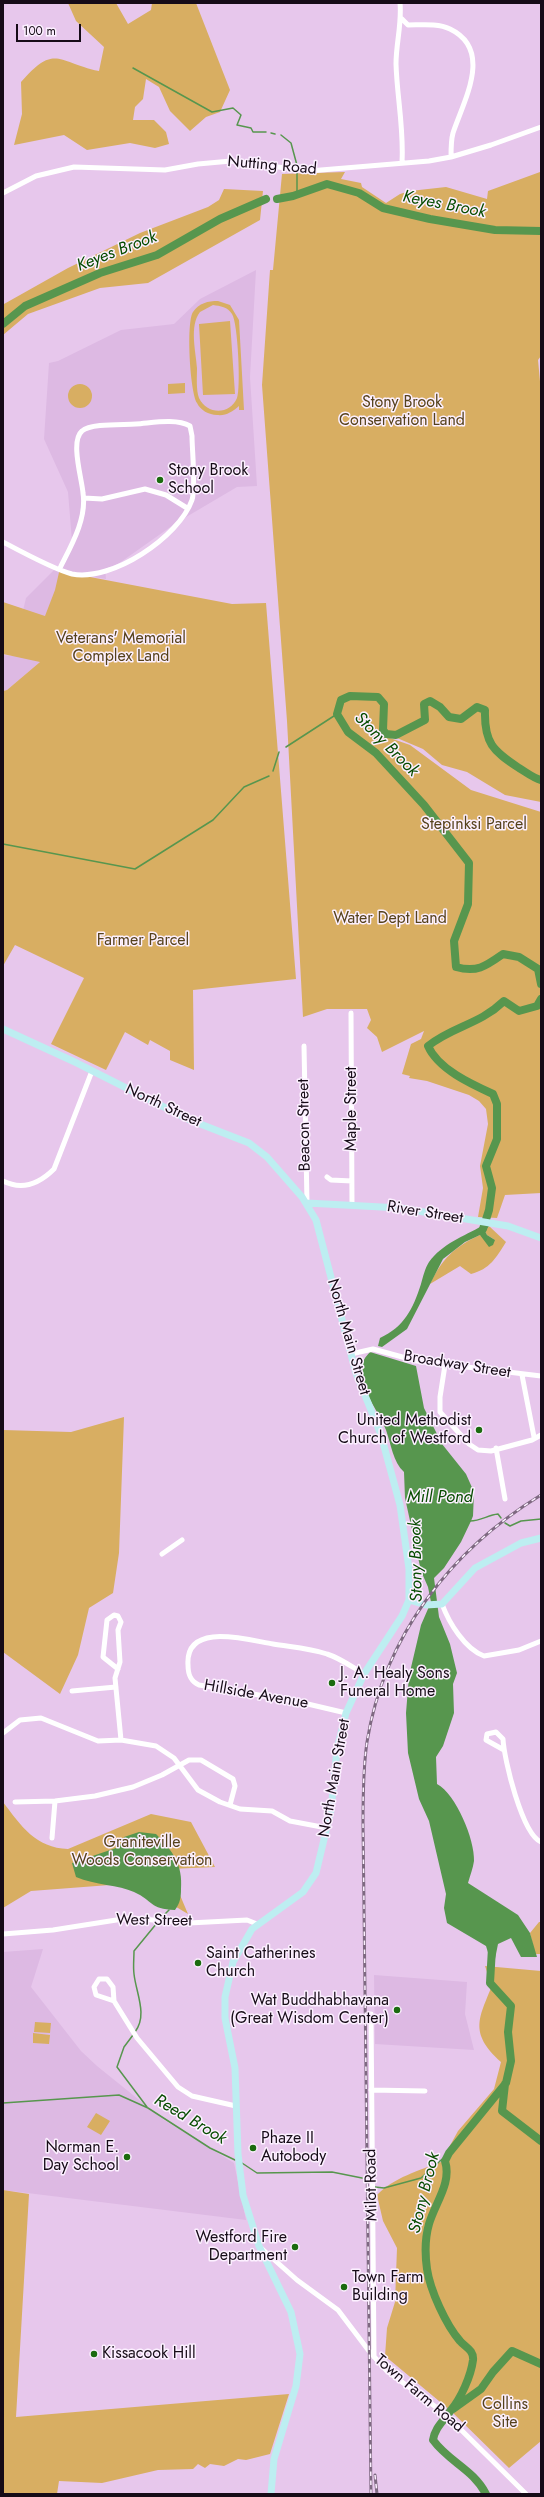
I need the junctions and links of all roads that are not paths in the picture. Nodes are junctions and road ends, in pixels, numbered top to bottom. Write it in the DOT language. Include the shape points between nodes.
graph roads {
  1 [pos="400,3"];
  2 [pos="402,19"];
  3 [pos="541,127"];
  4 [pos="451,157"];
  5 [pos="402,162"];
  6 [pos="3,193"];
  7 [pos="84,498"];
  8 [pos="187,508"];
  9 [pos="3,542"];
  10 [pos="60,568"];
  11 [pos="351,1013"];
  12 [pos="3,1029"];
  13 [pos="304,1046"];
  14 [pos="92,1071"];
  15 [pos="327,1177"];
  16 [pos="3,1181"];
  17 [pos="352,1181"];
  18 [pos="307,1203"];
  19 [pos="352,1205"];
  20 [pos="541,1238"];
  21 [pos="351,1354"];
  22 [pos="445,1366"];
  23 [pos="522,1375"];
  24 [pos="541,1376"];
  25 [pos="541,1435"];
  26 [pos="534,1437"];
  27 [pos="496,1448"];
  28 [pos="505,1499"];
  29 [pos="541,1538"];
  30 [pos="182,1540"];
  31 [pos="162,1554"];
  32 [pos="409,1600"];
  33 [pos="440,1605"];
  34 [pos="541,1641"];
  35 [pos="118,1668"];
  36 [pos="364,1674"];
  37 [pos="116,1687"];
  38 [pos="72,1691"];
  39 [pos="346,1713"];
  40 [pos="3,1733"];
  41 [pos="121,1740"];
  42 [pos="504,1750"];
  43 [pos="179,1764"];
  44 [pos="55,1801"];
  45 [pos="14,1802"];
  46 [pos="230,1805"];
  47 [pos="327,1828"];
  48 [pos="52,1838"];
  49 [pos="541,1842"];
  50 [pos="257,1924"];
  51 [pos="3,1934"];
  52 [pos="114,2001"];
  53 [pos="370,2014"];
  54 [pos="371,2090"];
  55 [pos="425,2091"];
  56 [pos="236,2106"];
  57 [pos="259,2246"];
  58 [pos="374,2357"];
  59 [pos="271,2494"];
  60 [pos="526,2494"];
  1 -- 2 [label="street"];
  2 -- 4 [label="street" via="408,24 437,25 450,29 460,35 471,50 473,66 470,91 452,134"];
  2 -- 5 [label="street" via="396,64 403,143"];
  3 -- 4 [label="street, Nutting Road"];
  4 -- 5 [label="street, Nutting Road"];
  5 -- 6 [label="street, Nutting Road" via="309,171 231,161 165,170 74,167 36,176"];
  7 -- 8 [label="street" via="102,498 144,488 166,495"];
  7 -- 8 [label="street" via="76,441 80,432 87,428 108,426 184,423 190,426 192,436 192,502"];
  7 -- 10 [label="street" via="83,510"];
  8 -- 10 [label="street" via="164,537 116,568 88,575 71,574"];
  9 -- 10 [label="street"];
  11 -- 17 [label="street, Maple Street"];
  12 -- 14 [label="main road, North Street"];
  13 -- 18 [label="street, Beacon Street"];
  14 -- 16 [label="street" via="54,1169 44,1179 33,1184 22,1186"];
  14 -- 18 [label="main road, North Street" via="190,1120 249,1143 266,1157"];
  15 -- 17 [label="street" via="331,1180"];
  17 -- 19 [label="street, Maple Street"];
  18 -- 19 [label="main road, River Street"];
  18 -- 21 [label="main road, North Main Street" via="316,1220"];
  19 -- 20 [label="main road, River Street" via="400,1208 492,1223"];
  21 -- 22 [label="street, Broadway Street" via="373,1349"];
  21 -- 32 [label="main road, North Main Street" via="362,1391 382,1435 398,1497 409,1569"];
  22 -- 23 [label="street, Broadway Street"];
  22 -- 27 [label="street" via="440,1397 442,1415 474,1448 483,1451"];
  23 -- 24 [label="street, Broadway Street"];
  23 -- 26 [label="street"];
  25 -- 26 [label="street"];
  26 -- 27 [label="street" via="532,1440"];
  27 -- 28 [label="street"];
  29 -- 33 [label="main road" via="516,1546 475,1568"];
  30 -- 31 [label="street"];
  32 -- 33 [label="main road"];
  32 -- 36 [label="main road, North Main Street" via="402,1616"];
  33 -- 34 [label="street" via="466,1642 484,1656 512,1652"];
  35 -- 35 [label="street" via="118,1630 121,1622 118,1616 114,1615 107,1620 103,1657"];
  35 -- 37 [label="street"];
  36 -- 39 [label="main road, North Main Street"];
  36 -- 39 [label="street, Hillside Avenue" via="327,1654 238,1638 208,1638 196,1643 189,1651 188,1673 192,1681 199,1685 295,1701"];
  37 -- 38 [label="street"];
  37 -- 41 [label="street"];
  39 -- 47 [label="main road, North Main Street" via="337,1749"];
  40 -- 41 [label="street" via="20,1720 41,1718 85,1738 98,1741"];
  41 -- 43 [label="street" via="156,1746 165,1750"];
  42 -- 49 [label="street" via="517,1801 534,1836"];
  43 -- 44 [label="street" via="162,1775 133,1787 95,1796"];
  43 -- 46 [label="street" via="198,1790"];
  43 -- 46 [label="street" via="189,1760 201,1760 232,1779 235,1786"];
  44 -- 45 [label="street"];
  44 -- 48 [label="street"];
  46 -- 47 [label="street" via="240,1809 272,1811 290,1821"];
  47 -- 50 [label="main road, North Main Street" via="322,1852 310,1884 303,1892"];
  50 -- 51 [label="street, West Street" via="247,1920 188,1923 130,1918 53,1930"];
  50 -- 56 [label="main road, North Main Street" via="245,1938 233,1962 224,1997 224,2018 235,2068"];
  52 -- 52 [label="street" via="96,1995 94,1987 99,1979 107,1979 112,1984"];
  52 -- 56 [label="street" via="145,2049 178,2087 192,2096"];
  53 -- 54 [label="street, Milot Road"];
  54 -- 55 [label="street"];
  54 -- 58 [label="street, Milot Road"];
  56 -- 57 [label="main road, North Main Street" via="238,2161 243,2195"];
  57 -- 58 [label="street, Town Farm Road" via="297,2280 338,2310"];
  57 -- 59 [label="main road, North Main Street" via="291,2312 300,2354 296,2386 274,2459"];
  58 -- 60 [label="street, Town Farm Road" via="401,2383 450,2418"];
}
